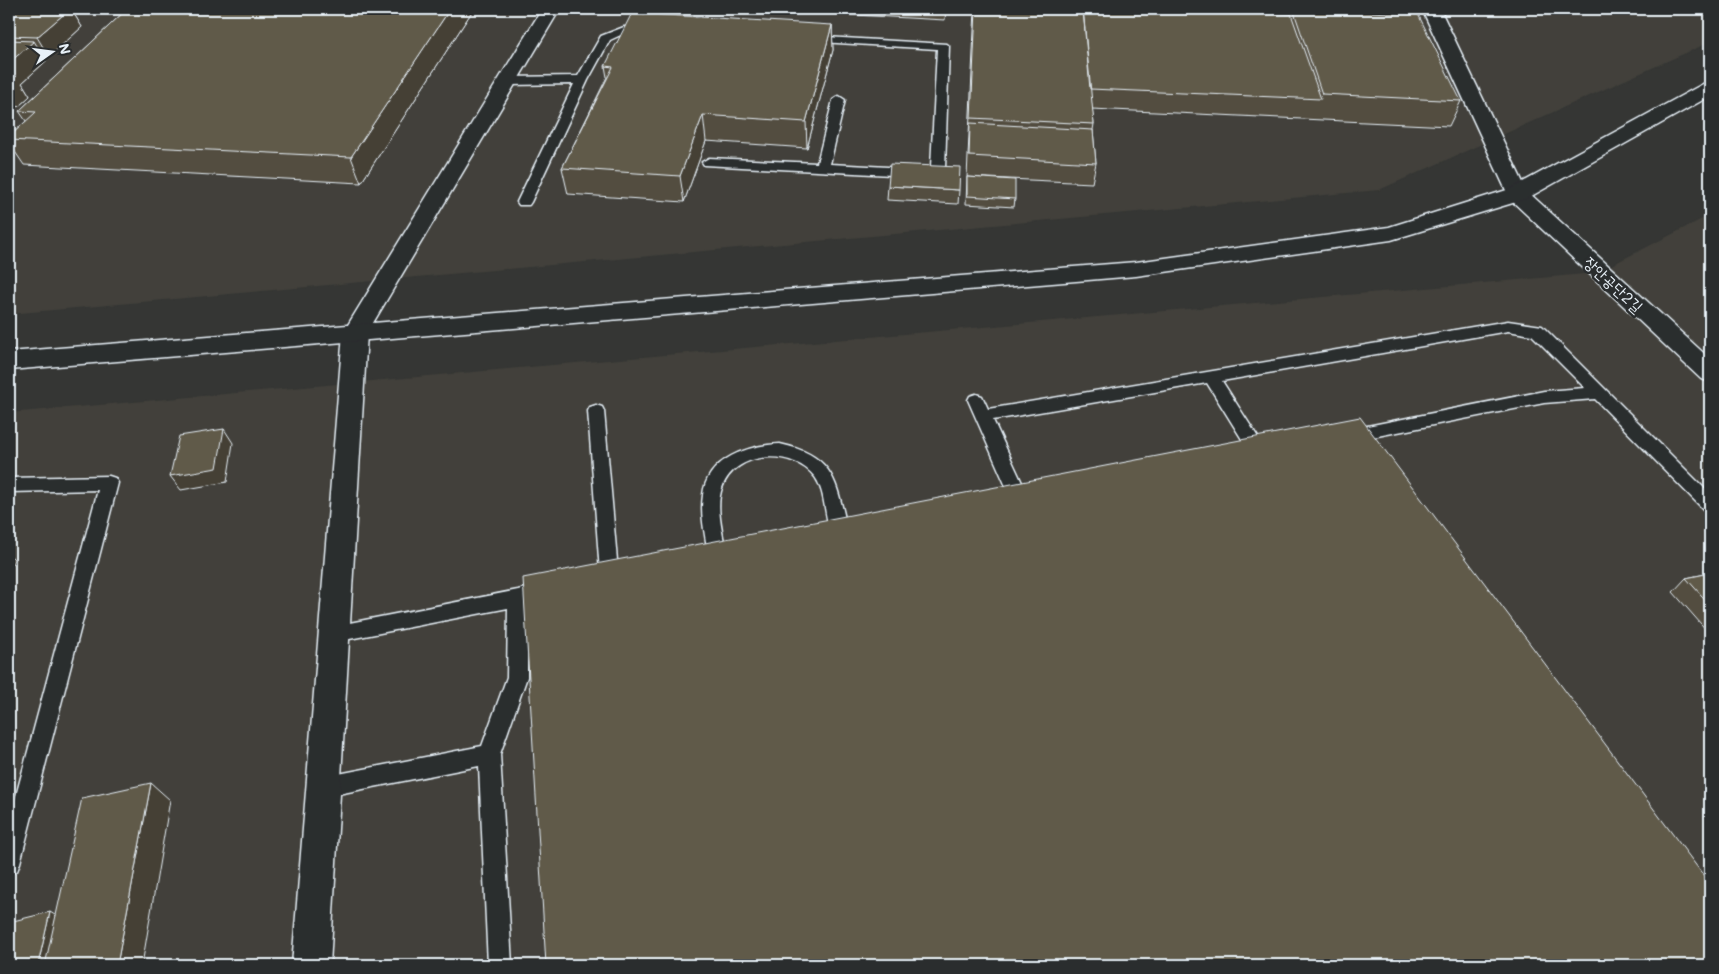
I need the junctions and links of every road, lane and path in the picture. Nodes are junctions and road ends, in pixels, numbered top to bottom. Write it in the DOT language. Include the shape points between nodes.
graph roads {
  1 [pos="552,9"];
  2 [pos="1431,9"];
  3 [pos="664,32"];
  4 [pos="793,39"];
  5 [pos="582,80"];
  6 [pos="508,81"];
  7 [pos="1710,88"];
  8 [pos="839,100"];
  9 [pos="709,162"];
  10 [pos="822,168"];
  11 [pos="1518,194"];
  12 [pos="524,202"];
  13 [pos="355,333"];
  14 [pos="9,361"];
  15 [pos="1710,374"];
  16 [pos="1211,377"];
  17 [pos="1600,394"];
  18 [pos="976,400"];
  19 [pos="596,411"];
  20 [pos="983,416"];
  21 [pos="1328,440"];
  22 [pos="1279,449"];
  23 [pos="1259,453"];
  24 [pos="1240,457"];
  25 [pos="9,485"];
  26 [pos="1040,496"];
  27 [pos="1021,500"];
  28 [pos="1002,503"];
  29 [pos="1710,505"];
  30 [pos="858,528"];
  31 [pos="839,532"];
  32 [pos="820,535"];
  33 [pos="736,550"];
  34 [pos="717,553"];
  35 [pos="698,556"];
  36 [pos="629,568"];
  37 [pos="609,572"];
  38 [pos="591,577"];
  39 [pos="563,585"];
  40 [pos="518,598"];
  41 [pos="334,634"];
  42 [pos="489,754"];
  43 [pos="323,787"];
  44 [pos="9,863"];
  45 [pos="311,965"];
  46 [pos="500,965"];
  1 -- 6 [label="street"];
  2 -- 11 [label="street"];
  3 -- 5 [label="lane" via="624,30 604,38"];
  4 -- 10 [label="lane" via="943,46 938,169 929,173"];
  5 -- 6 [label="lane"];
  5 -- 12 [label="lane"];
  6 -- 13 [label="street"];
  7 -- 11 [label="street"];
  8 -- 10 [label="lane"];
  9 -- 10 [label="lane"];
  11 -- 13 [label="street" via="1391,233 1136,269"];
  11 -- 15 [label="street, 장안공단2길"];
  13 -- 14 [label="street"];
  13 -- 41 [label="street"];
  16 -- 17 [label="lane" via="1508,326 1537,330"];
  16 -- 20 [label="lane"];
  16 -- 23 [label="lane"];
  17 -- 21 [label="lane" via="1544,397"];
  17 -- 29 [label="lane"];
  18 -- 20 [label="lane"];
  19 -- 37 [label="lane"];
  20 -- 27 [label="lane"];
  22 -- 23 [label="lane"];
  23 -- 24 [label="lane"];
  25 -- 44 [label="lane" via="109,483"];
  26 -- 27 [label="lane"];
  27 -- 28 [label="lane"];
  30 -- 31 [label="lane"];
  31 -- 32 [label="lane"];
  31 -- 34 [label="lane" via="821,472 810,461 795,454 761,451 744,456 718,476 712,490"];
  33 -- 34 [label="lane"];
  34 -- 35 [label="lane"];
  36 -- 37 [label="lane"];
  37 -- 38 [label="lane"];
  39 -- 40 [label="lane"];
  40 -- 41 [label="lane"];
  40 -- 42 [label="lane" via="517,677"];
  41 -- 43 [label="street"];
  42 -- 43 [label="lane"];
  42 -- 46 [label="lane"];
  43 -- 45 [label="street"];
}
